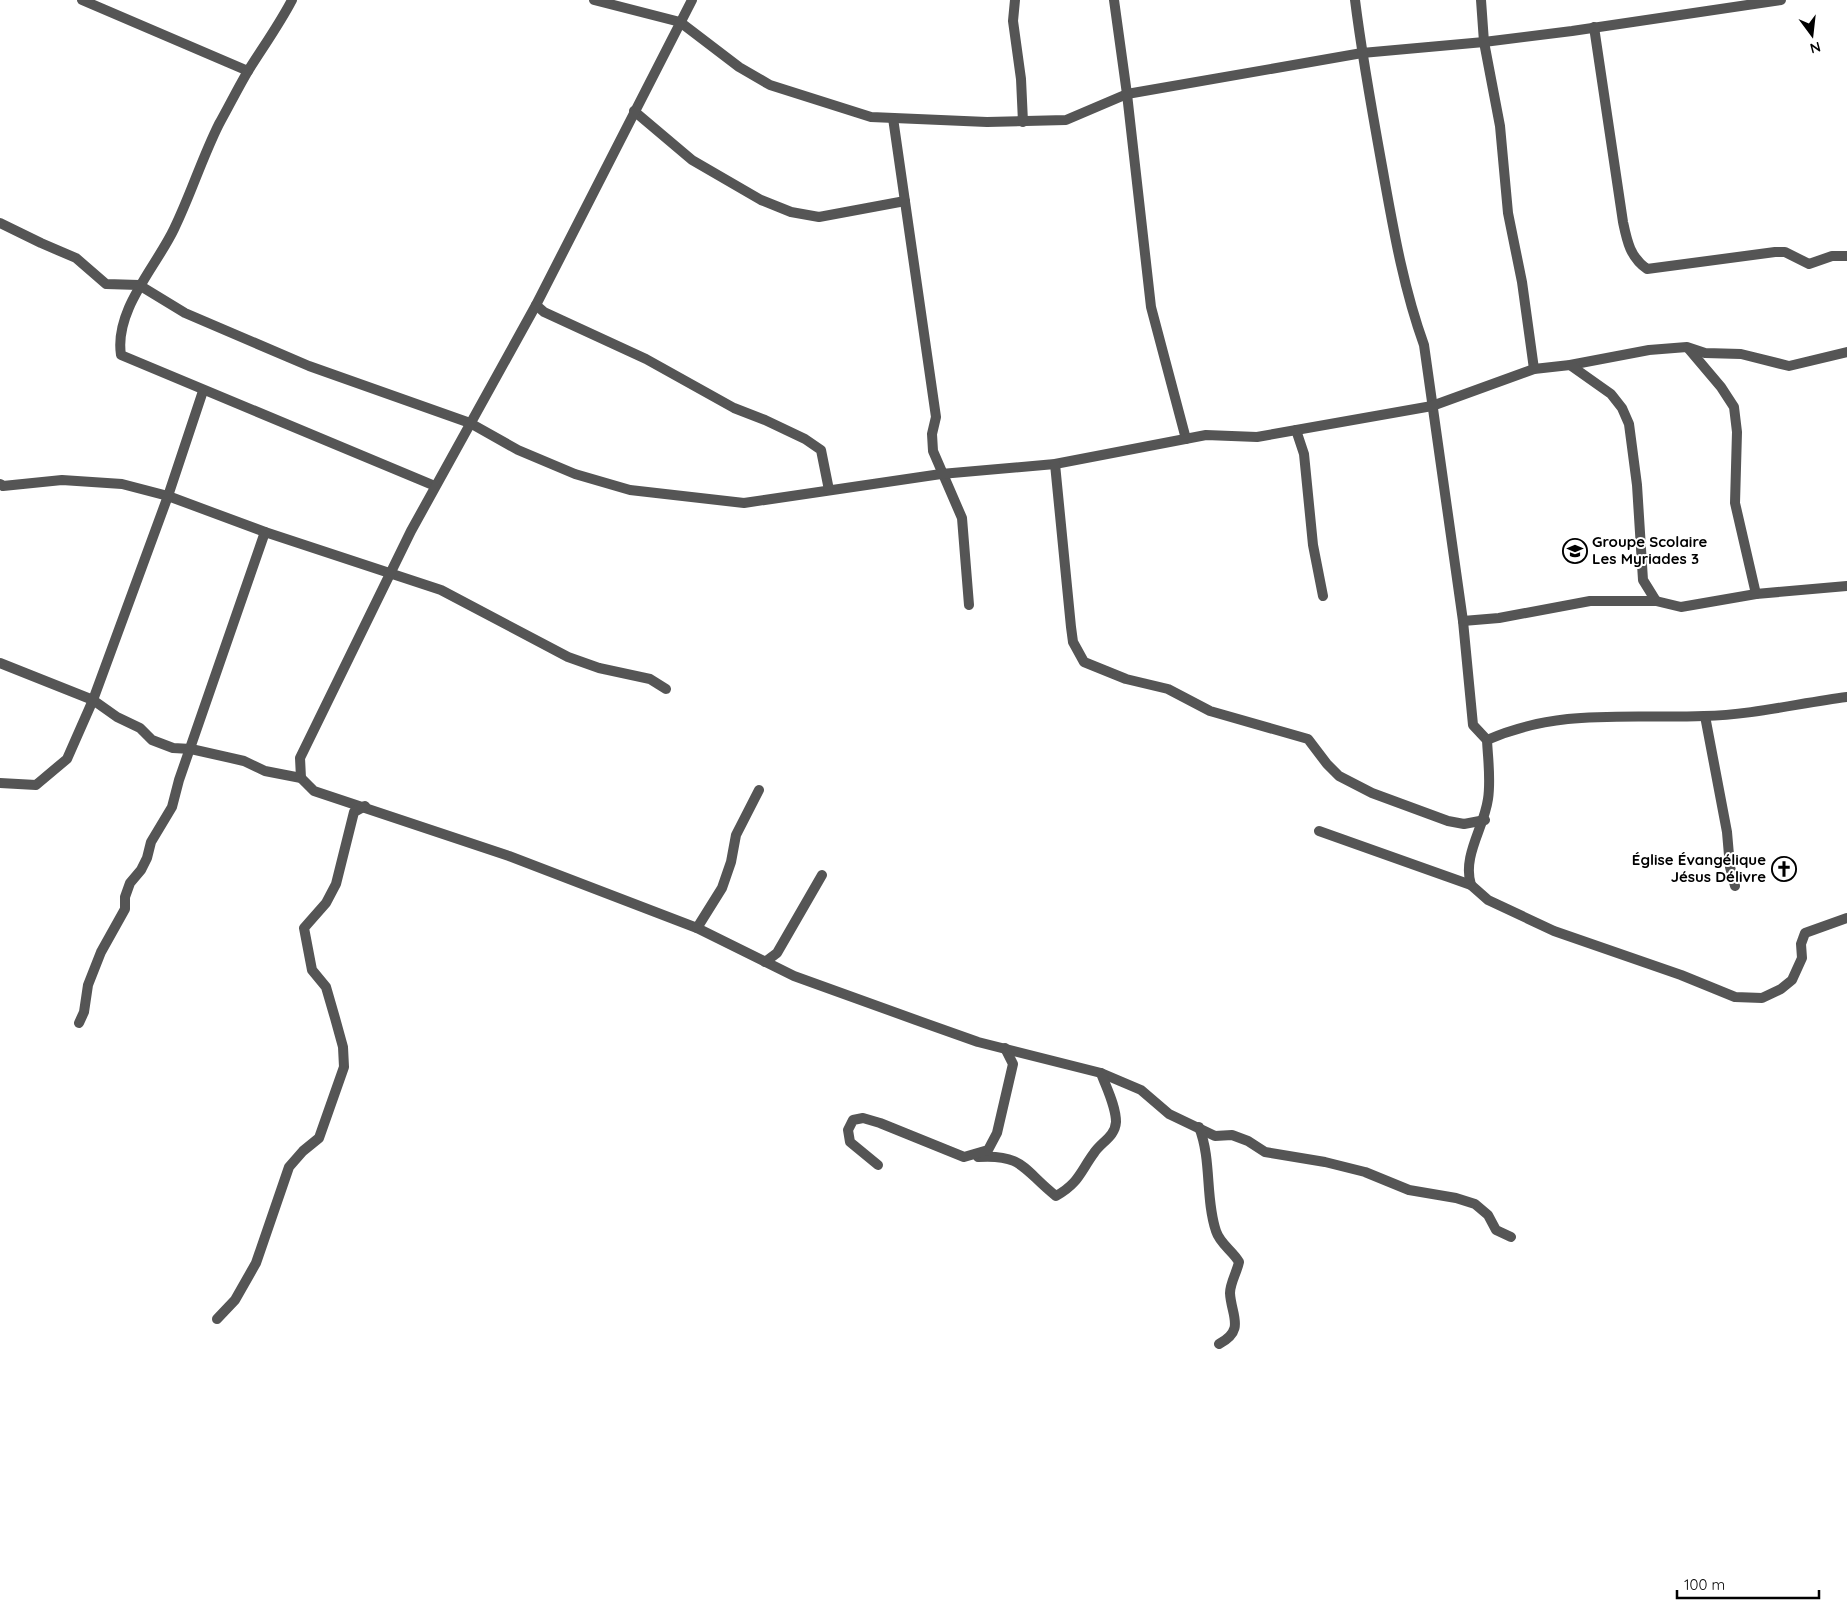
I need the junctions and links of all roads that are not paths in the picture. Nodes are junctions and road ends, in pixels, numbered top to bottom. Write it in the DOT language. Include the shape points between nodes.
graph roads {
  1 [pos="82,0"];
  2 [pos="292,0"];
  3 [pos="594,0"];
  4 [pos="692,0"];
  5 [pos="1015,0"];
  6 [pos="1114,0"];
  7 [pos="1355,0"];
  8 [pos="1481,0"];
  9 [pos="1781,0"];
  10 [pos="680,22"];
  11 [pos="1594,27"];
  12 [pos="1484,42"];
  13 [pos="1362,53"];
  14 [pos="248,71"];
  15 [pos="1127,94"];
  16 [pos="634,111"];
  17 [pos="894,118"];
  18 [pos="1023,122"];
  19 [pos="905,201"];
  20 [pos="0,223"];
  21 [pos="1847,256"];
  22 [pos="139,285"];
  23 [pos="536,305"];
  24 [pos="1687,348"];
  25 [pos="1847,352"];
  26 [pos="1570,365"];
  27 [pos="1534,369"];
  28 [pos="203,390"];
  29 [pos="1432,406"];
  30 [pos="470,423"];
  31 [pos="1296,430"];
  32 [pos="1186,438"];
  33 [pos="1055,464"];
  34 [pos="941,474"];
  35 [pos="0,484"];
  36 [pos="435,486"];
  37 [pos="829,490"];
  38 [pos="168,496"];
  39 [pos="265,532"];
  40 [pos="390,574"];
  41 [pos="1847,586"];
  42 [pos="1756,594"];
  43 [pos="1323,596"];
  44 [pos="1656,601"];
  45 [pos="968,605"];
  46 [pos="1463,621"];
  47 [pos="0,663"];
  48 [pos="666,689"];
  49 [pos="1847,697"];
  50 [pos="93,700"];
  51 [pos="1704,716"];
  52 [pos="1487,740"];
  53 [pos="191,749"];
  54 [pos="0,774"];
  55 [pos="301,778"];
  56 [pos="4,784"];
  57 [pos="759,790"];
  58 [pos="365,806"];
  59 [pos="1485,820"];
  60 [pos="1320,831"];
  61 [pos="822,875"];
  62 [pos="1471,885"];
  63 [pos="1735,886"];
  64 [pos="1847,918"];
  65 [pos="697,928"];
  66 [pos="764,962"];
  67 [pos="79,1023"];
  68 [pos="1005,1048"];
  69 [pos="1102,1073"];
  70 [pos="1199,1127"];
  71 [pos="964,1157"];
  72 [pos="878,1165"];
  73 [pos="1511,1237"];
  74 [pos="217,1319"];
  75 [pos="1218,1344"];
  1 -- 14 [label="street"];
  2 -- 14 [label="street"];
  3 -- 10 [label="street"];
  4 -- 10 [label="street"];
  5 -- 18 [label="street" via="1013,21 1022,79"];
  6 -- 15 [label="street"];
  7 -- 13 [label="street"];
  8 -- 12 [label="street"];
  9 -- 11 [label="street"];
  10 -- 16 [label="street"];
  10 -- 17 [label="street" via="739,67 770,85 871,117"];
  11 -- 12 [label="street"];
  11 -- 21 [label="street" via="1623,222 1629,248 1639,264 1646,269 1785,252 1809,264 1832,256"];
  12 -- 13 [label="street"];
  12 -- 27 [label="street" via="1500,126 1508,213"];
  13 -- 15 [label="street"];
  13 -- 29 [label="street" via="1394,235 1413,315 1424,345"];
  14 -- 22 [label="street" via="201,162 174,230"];
  15 -- 18 [label="street" via="1066,120"];
  15 -- 32 [label="street" via="1151,307"];
  16 -- 19 [label="street" via="692,160 761,200 791,212 819,217"];
  16 -- 23 [label="street"];
  17 -- 18 [label="street"];
  17 -- 19 [label="street"];
  19 -- 34 [label="street" via="936,417 932,451"];
  20 -- 22 [label="street" via="76,258 106,284"];
  22 -- 28 [label="street" via="118,338 121,355"];
  22 -- 30 [label="street" via="185,313 309,366"];
  23 -- 30 [label="street"];
  23 -- 37 [label="street" via="544,312 646,359 734,408 805,439 821,450"];
  24 -- 25 [label="street" via="1705,353 1740,354 1789,366"];
  24 -- 26 [label="street" via="1649,350"];
  24 -- 42 [label="street" via="1734,407 1737,432 1735,503"];
  26 -- 27 [label="street"];
  26 -- 44 [label="street" via="1611,394 1629,424 1637,485 1643,580"];
  27 -- 29 [label="street"];
  28 -- 36 [label="street"];
  28 -- 38 [label="street"];
  29 -- 31 [label="street"];
  29 -- 46 [label="street"];
  30 -- 36 [label="street"];
  30 -- 37 [label="street" via="518,450 576,474 630,490 744,503"];
  31 -- 32 [label="street" via="1257,437"];
  31 -- 43 [label="street" via="1304,454 1313,545"];
  32 -- 33 [label="street"];
  33 -- 34 [label="street"];
  33 -- 59 [label="street" via="1073,642 1084,662 1126,679 1168,689 1210,711 1308,739 1340,776 1372,793 1448,821 1464,824"];
  34 -- 37 [label="street"];
  34 -- 45 [label="street" via="962,518"];
  35 -- 38 [label="street" via="62,480 122,484"];
  36 -- 40 [label="street"];
  38 -- 39 [label="street"];
  38 -- 50 [label="street"];
  39 -- 40 [label="street"];
  39 -- 53 [label="street"];
  40 -- 48 [label="street" via="441,590 568,657 599,668 650,679"];
  40 -- 55 [label="street" via="300,758"];
  41 -- 42 [label="street"];
  42 -- 44 [label="street" via="1681,607"];
  44 -- 46 [label="street" via="1590,601 1499,618"];
  46 -- 52 [label="street" via="1473,725"];
  47 -- 50 [label="street"];
  49 -- 51 [label="street"];
  50 -- 53 [label="street" via="140,728 152,740 173,748"];
  50 -- 56 [label="street" via="67,759 36,785"];
  51 -- 52 [label="street" via="1558,719 1510,730"];
  51 -- 63 [label="street"];
  52 -- 59 [label="street"];
  53 -- 55 [label="street"];
  53 -- 67 [label="street" via="172,807 151,842 142,870 130,883 125,910 101,952 88,985"];
  54 -- 56 [label="street"];
  55 -- 58 [label="street" via="314,790"];
  57 -- 65 [label="street" via="736,835 722,888"];
  58 -- 65 [label="street" via="509,856"];
  58 -- 74 [label="street" via="354,812 336,884 326,903 304,928 312,970 326,987 336,1018 344,1067 319,1138 289,1167 256,1263 235,1300"];
  59 -- 62 [label="street" via="1467,873"];
  60 -- 62 [label="street"];
  61 -- 66 [label="street" via="778,953"];
  62 -- 64 [label="street" via="1488,900 1554,931 1735,997 1762,998 1781,989 1792,980 1802,958 1801,944 1805,933"];
  65 -- 66 [label="street"];
  66 -- 68 [label="street" via="916,1020"];
  68 -- 69 [label="street"];
  68 -- 71 [label="street" via="1013,1064 997,1133 988,1150"];
  69 -- 70 [label="street" via="1141,1090 1169,1114"];
  69 -- 71 [label="street" via="1116,1122 1110,1137 1094,1152 1071,1187 1056,1196 1016,1160 997,1156"];
  70 -- 73 [label="street" via="1215,1136 1240,1138 1265,1152 1325,1162 1365,1172 1409,1190 1475,1204 1488,1215 1496,1230"];
  70 -- 75 [label="street" via="1205,1146 1216,1232 1239,1262 1230,1293 1236,1316 1234,1331 1229,1339"];
  71 -- 72 [label="street" via="880,1123 863,1118 853,1120 848,1130 850,1142"];
}
